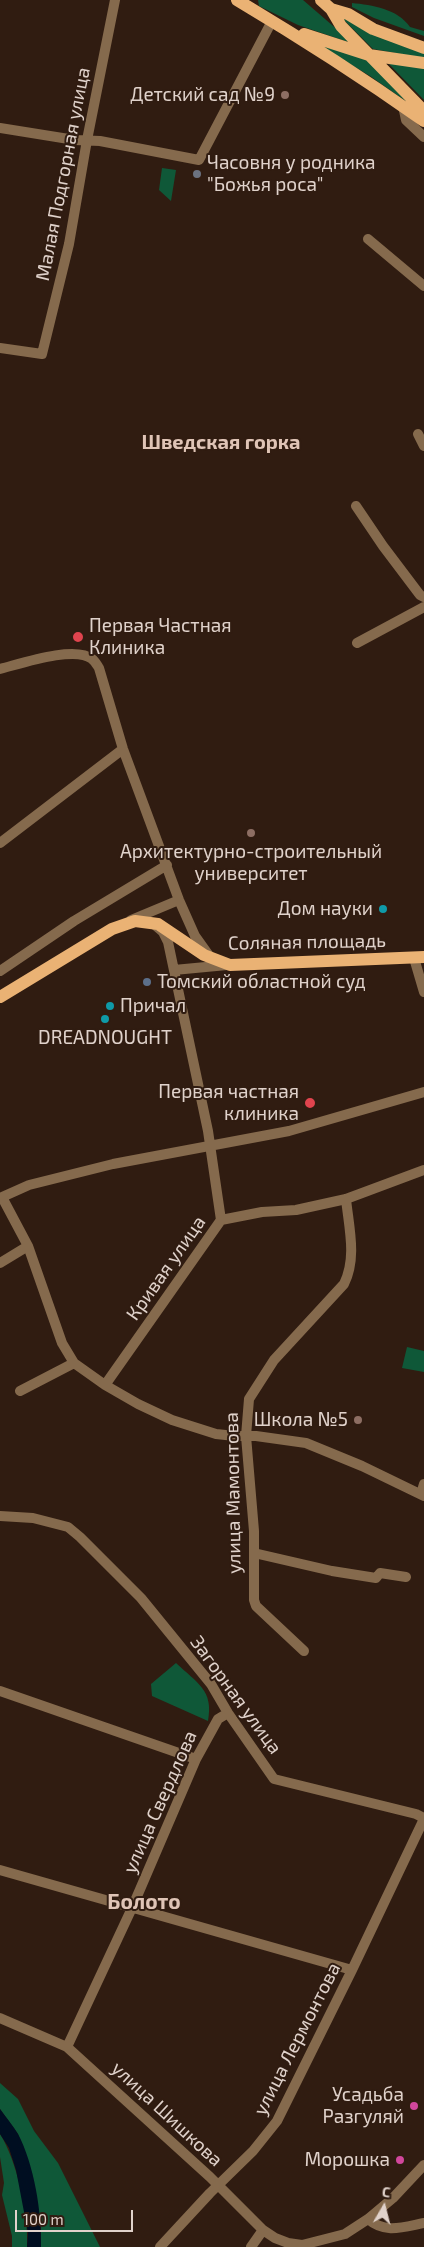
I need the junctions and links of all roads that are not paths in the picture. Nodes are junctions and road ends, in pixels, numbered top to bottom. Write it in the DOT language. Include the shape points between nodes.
graph roads {
  1 [pos="115,0"];
  2 [pos="237,0"];
  3 [pos="325,3"];
  4 [pos="277,23"];
  5 [pos="424,48"];
  6 [pos="369,55"];
  7 [pos="424,63"];
  8 [pos="403,106"];
  9 [pos="424,111"];
  10 [pos="424,121"];
  11 [pos="0,128"];
  12 [pos="424,137"];
  13 [pos="87,140"];
  14 [pos="368,239"];
  15 [pos="424,286"];
  16 [pos="0,348"];
  17 [pos="418,434"];
  18 [pos="424,446"];
  19 [pos="356,506"];
  20 [pos="424,597"];
  21 [pos="424,607"];
  22 [pos="358,642"];
  23 [pos="0,669"];
  24 [pos="123,749"];
  25 [pos="0,844"];
  26 [pos="167,865"];
  27 [pos="179,900"];
  28 [pos="148,921"];
  29 [pos="123,924"];
  30 [pos="419,958"];
  31 [pos="212,959"];
  32 [pos="230,965"];
  33 [pos="174,970"];
  34 [pos="0,971"];
  35 [pos="424,992"];
  36 [pos="0,997"];
  37 [pos="424,1092"];
  38 [pos="210,1145"];
  39 [pos="424,1170"];
  40 [pos="1,1198"];
  41 [pos="346,1199"];
  42 [pos="221,1220"];
  43 [pos="28,1246"];
  44 [pos="0,1263"];
  45 [pos="74,1363"];
  46 [pos="105,1385"];
  47 [pos="20,1391"];
  48 [pos="246,1436"];
  49 [pos="423,1491"];
  50 [pos="0,1516"];
  51 [pos="254,1554"];
  52 [pos="406,1577"];
  53 [pos="304,1651"];
  54 [pos="0,1691"];
  55 [pos="228,1713"];
  56 [pos="196,1759"];
  57 [pos="424,1819"];
  58 [pos="0,1870"];
  59 [pos="132,1908"];
  60 [pos="352,1970"];
  61 [pos="0,2018"];
  62 [pos="67,2047"];
  63 [pos="424,2165"];
  64 [pos="218,2185"];
  65 [pos="368,2219"];
  66 [pos="424,2223"];
  67 [pos="263,2230"];
  68 [pos="302,2246"];
  69 [pos="160,2247"];
  70 [pos="251,2247"];
  1 -- 13 [label="street, Малая Подгорная улица"];
  2 -- 4 [label="main road"];
  3 -- 5 [label="main road" via="373,29"];
  3 -- 6 [label="main road" via="341,26"];
  4 -- 6 [label="main road" via="324,42"];
  4 -- 8 [label="main road"];
  4 -- 13 [label="street" via="199,160"];
  6 -- 7 [label="main road"];
  6 -- 9 [label="main road"];
  8 -- 10 [label="main road"];
  8 -- 12 [label="street" via="406,120"];
  11 -- 13 [label="street"];
  13 -- 16 [label="street, Малая Подгорная улица" via="69,244 42,354"];
  14 -- 15 [label="street"];
  17 -- 18 [label="street"];
  19 -- 20 [label="street"];
  21 -- 22 [label="street"];
  23 -- 24 [label="street" via="73,654 91,658 99,668"];
  24 -- 25 [label="street"];
  24 -- 26 [label="street"];
  26 -- 27 [label="street"];
  26 -- 34 [label="street" via="74,921"];
  27 -- 29 [label="street"];
  27 -- 31 [label="street" via="195,936"];
  28 -- 29 [label="main road" via="135,920"];
  28 -- 31 [label="main road, Соляная площадь" via="168,929"];
  28 -- 33 [label="street" via="163,932"];
  29 -- 36 [label="main road"];
  30 -- 32 [label="main road, Соляная площадь"];
  30 -- 35 [label="street"];
  31 -- 32 [label="main road, Соляная площадь"];
  32 -- 33 [label="street"];
  33 -- 38 [label="street"];
  37 -- 38 [label="street" via="289,1131"];
  38 -- 40 [label="street" via="29,1185"];
  38 -- 42 [label="street"];
  39 -- 41 [label="street, Кривая улица"];
  40 -- 43 [label="street"];
  41 -- 42 [label="street, Кривая улица" via="296,1210 262,1212"];
  41 -- 48 [label="street, улица Мамонтова" via="352,1255 350,1271 344,1284 274,1360 249,1399"];
  42 -- 46 [label="street, Кривая улица"];
  43 -- 44 [label="street"];
  43 -- 45 [label="street" via="62,1343"];
  45 -- 46 [label="street"];
  45 -- 47 [label="street"];
  46 -- 48 [label="street" via="172,1420 216,1434"];
  48 -- 49 [label="street" via="306,1443"];
  48 -- 51 [label="street, улица Мамонтова"];
  50 -- 55 [label="street, Загорная улица" via="33,1518 68,1527 80,1537 141,1598 211,1684"];
  51 -- 52 [label="street" via="376,1578 380,1573"];
  51 -- 53 [label="street, улица Мамонтова" via="253,1594 256,1606"];
  54 -- 56 [label="street"];
  55 -- 56 [label="street, улица Свердлова" via="218,1719"];
  55 -- 57 [label="street, Загорная улица" via="274,1779 416,1814"];
  56 -- 59 [label="street, улица Свердлова"];
  57 -- 60 [label="street, улица Лермонтова"];
  58 -- 59 [label="street"];
  59 -- 60 [label="street"];
  59 -- 62 [label="street, улица Свердлова"];
  60 -- 64 [label="street, улица Лермонтова" via="276,2121 253,2151"];
  61 -- 62 [label="street, улица Шишкова"];
  62 -- 64 [label="street, улица Шишкова"];
  63 -- 65 [label="street"];
  64 -- 67 [label="street, улица Шишкова"];
  64 -- 69 [label="street, улица Лермонтова"];
  65 -- 66 [label="street" via="377,2227"];
  65 -- 68 [label="street" via="344,2234"];
  67 -- 68 [label="street, улица Шишкова" via="282,2241"];
  67 -- 70 [label="street"];
}
